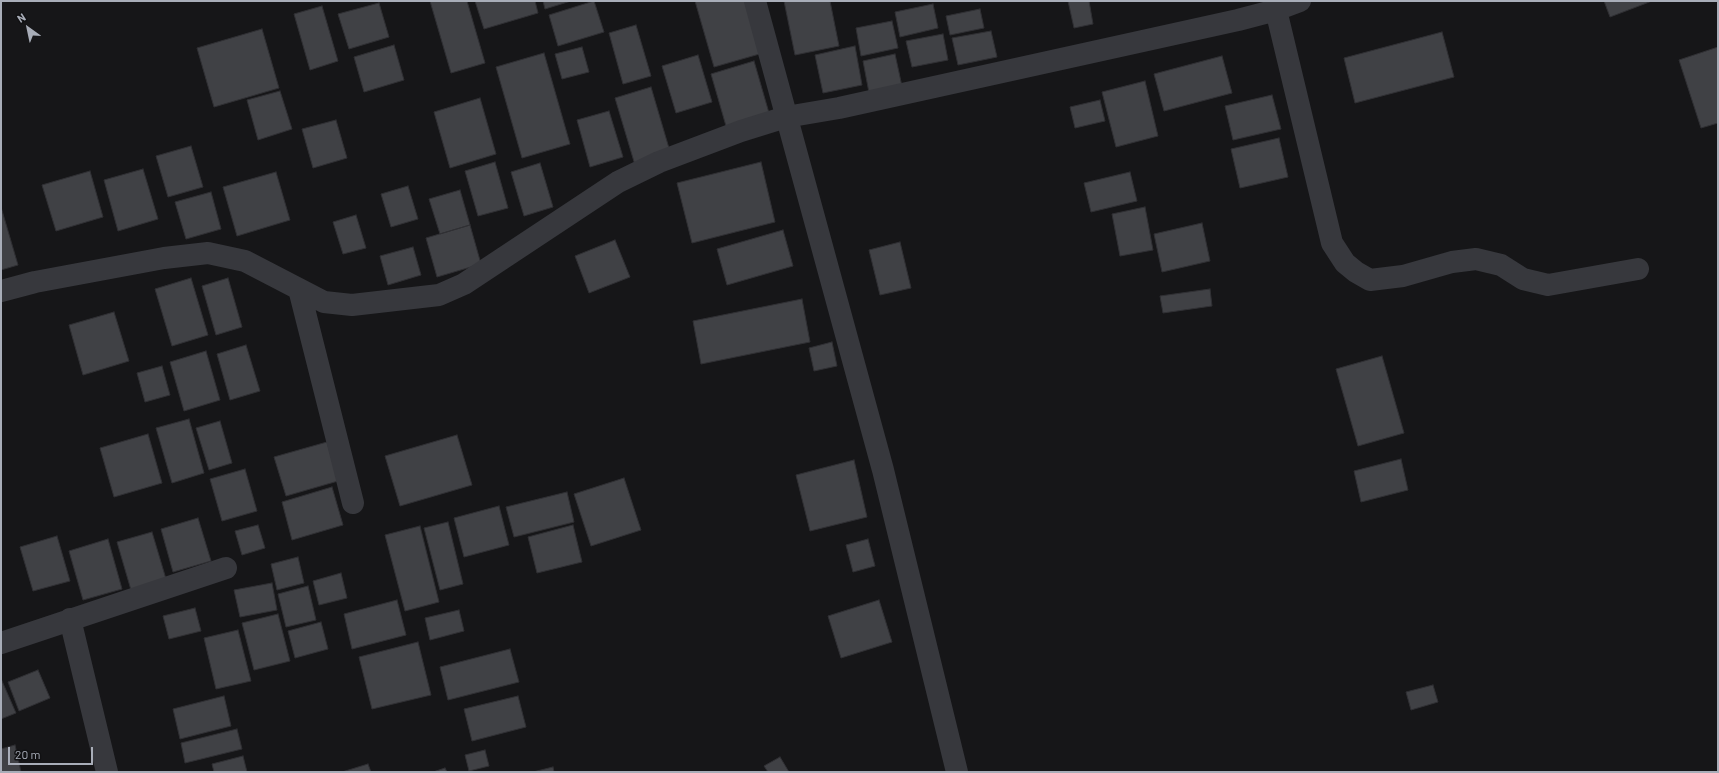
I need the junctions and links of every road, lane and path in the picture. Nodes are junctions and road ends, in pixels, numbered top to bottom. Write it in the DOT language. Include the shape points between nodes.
graph roads {
  1 [pos="755,1"];
  2 [pos="1300,1"];
  3 [pos="1276,10"];
  4 [pos="786,117"];
  5 [pos="1638,269"];
  6 [pos="299,289"];
  7 [pos="1,292"];
  8 [pos="353,503"];
  9 [pos="226,568"];
  10 [pos="70,619"];
  11 [pos="1,643"];
  12 [pos="107,772"];
  13 [pos="957,772"];
  1 -- 4 [label="street"];
  2 -- 3 [label="street"];
  3 -- 4 [label="street" via="838,108"];
  3 -- 5 [label="street" via="1332,243 1345,264 1356,272 1370,280 1403,276 1452,262 1476,259 1501,265 1523,279 1548,286"];
  4 -- 6 [label="street" via="693,148 618,182 464,284 439,295 352,305 324,302"];
  4 -- 13 [label="street" via="883,470"];
  6 -- 7 [label="street" via="245,260 208,253 164,258 35,282"];
  6 -- 8 [label="street"];
  9 -- 10 [label="street"];
  10 -- 11 [label="street"];
  10 -- 12 [label="street"];
}
